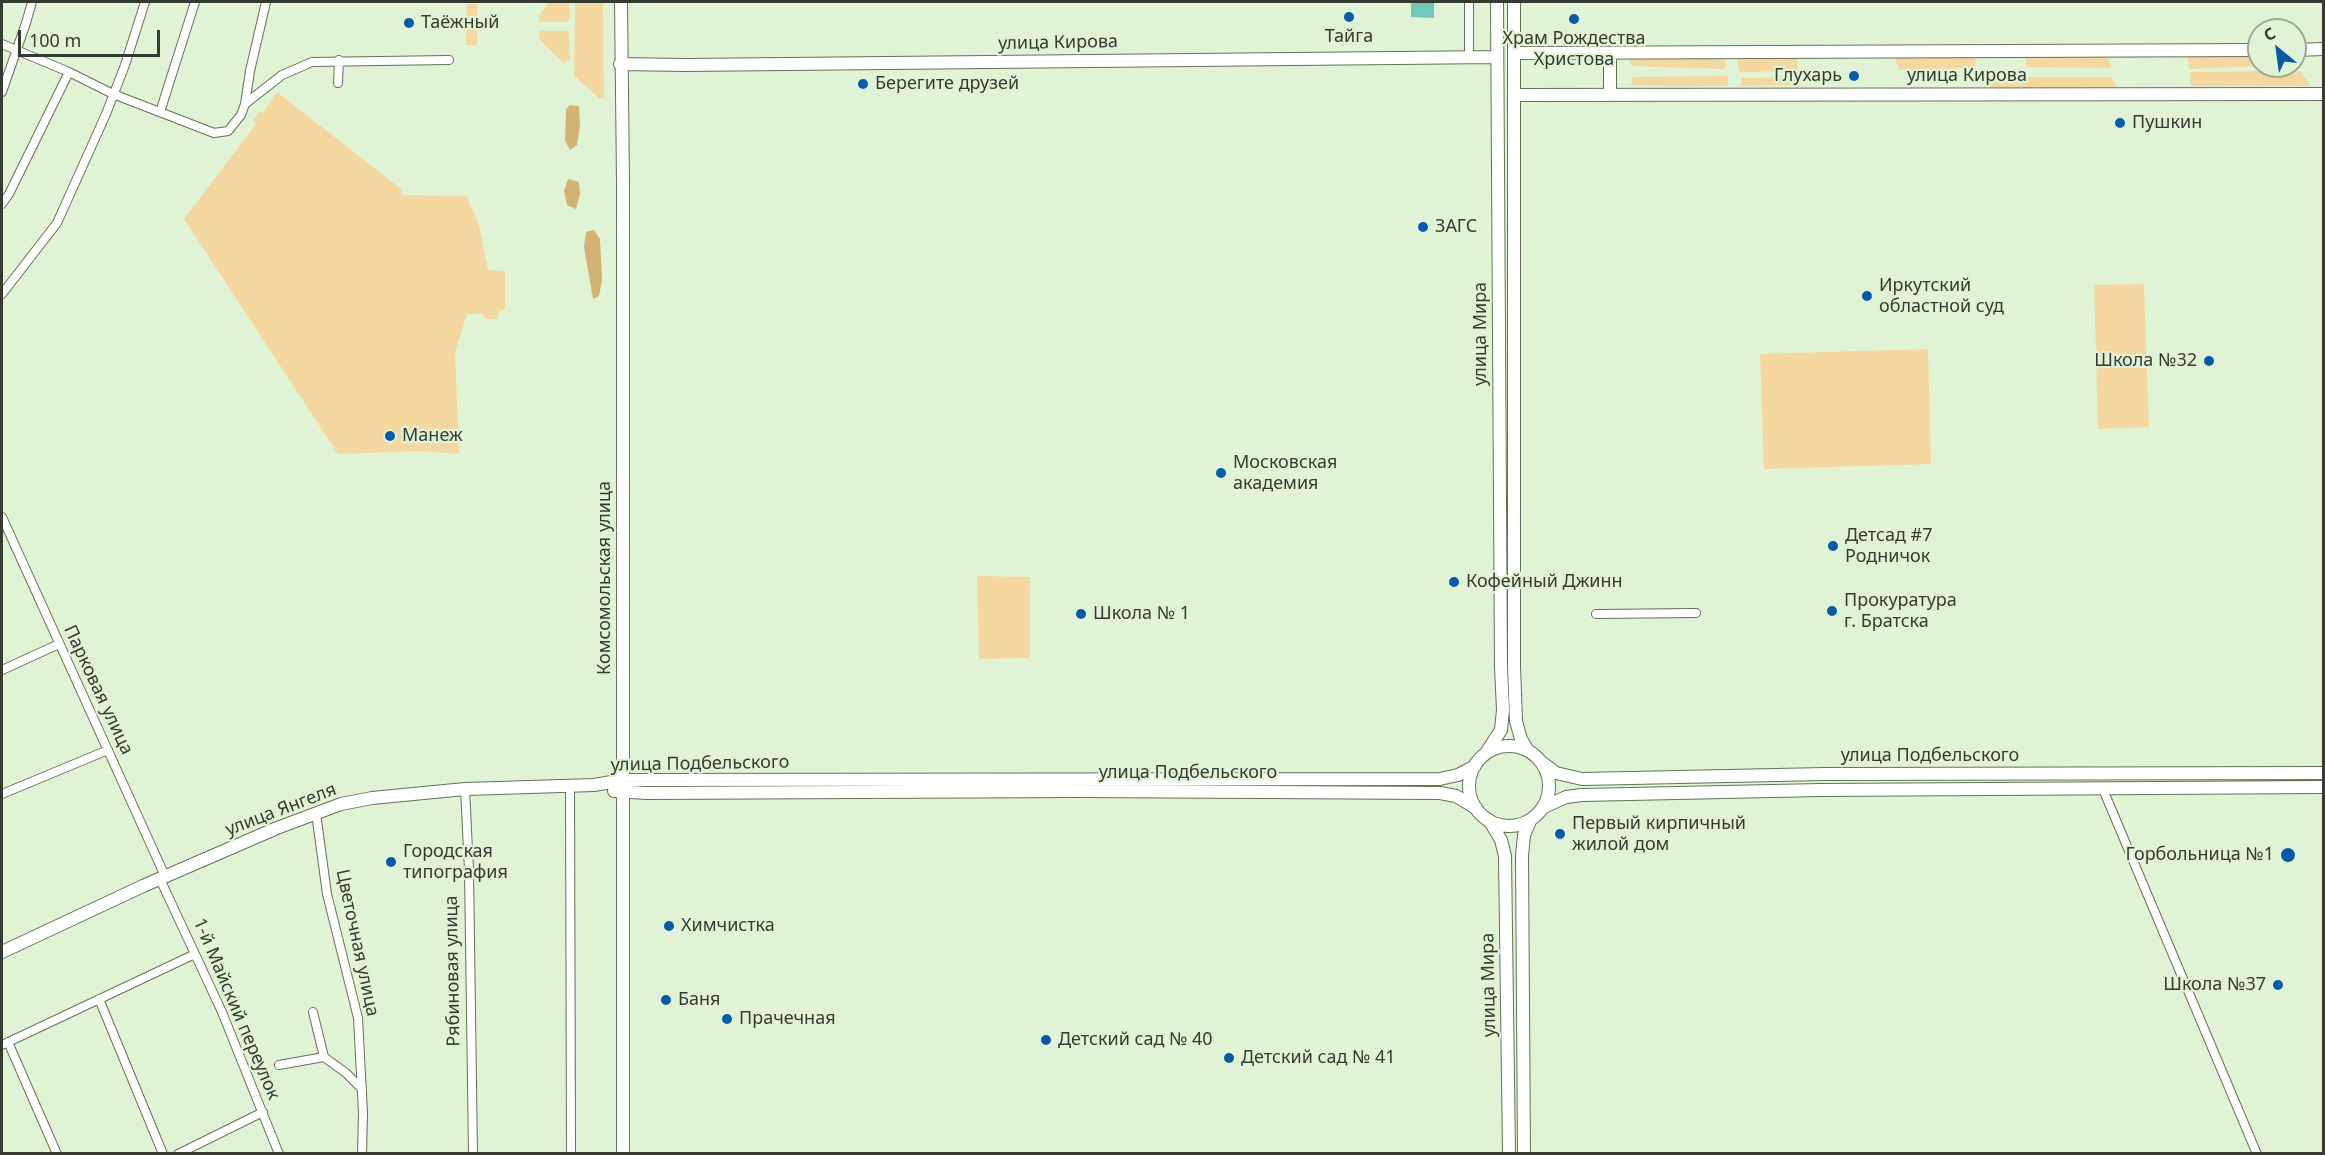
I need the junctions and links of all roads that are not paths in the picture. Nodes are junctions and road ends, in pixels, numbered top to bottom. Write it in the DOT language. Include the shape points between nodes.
graph roads {
  1 [pos="32,2"];
  2 [pos="145,2"];
  3 [pos="195,2"];
  4 [pos="266,2"];
  5 [pos="621,2"];
  6 [pos="1469,2"];
  7 [pos="1497,2"];
  8 [pos="1514,2"];
  9 [pos="2,44"];
  10 [pos="2247,50"];
  11 [pos="2307,50"];
  12 [pos="2324,50"];
  13 [pos="17,51"];
  14 [pos="1515,53"];
  15 [pos="1610,53"];
  16 [pos="1469,57"];
  17 [pos="1497,57"];
  18 [pos="339,60"];
  19 [pos="449,60"];
  20 [pos="620,64"];
  21 [pos="69,72"];
  22 [pos="338,83"];
  23 [pos="2,92"];
  24 [pos="113,94"];
  25 [pos="2324,94"];
  26 [pos="1515,95"];
  27 [pos="1610,95"];
  28 [pos="245,104"];
  29 [pos="160,112"];
  30 [pos="2,204"];
  31 [pos="1499,245"];
  32 [pos="1516,245"];
  33 [pos="2,294"];
  34 [pos="2,517"];
  35 [pos="1596,614"];
  36 [pos="1696,614"];
  37 [pos="59,644"];
  38 [pos="2,669"];
  39 [pos="108,750"];
  40 [pos="1528,751"];
  41 [pos="1486,753"];
  42 [pos="1540,761"];
  43 [pos="1474,766"];
  44 [pos="2324,773"];
  45 [pos="2010,774"];
  46 [pos="594,785"];
  47 [pos="570,786"];
  48 [pos="623,786"];
  49 [pos="784,787"];
  50 [pos="2102,787"];
  51 [pos="2324,787"];
  52 [pos="2010,788"];
  53 [pos="465,789"];
  54 [pos="2,795"];
  55 [pos="1476,808"];
  56 [pos="1542,808"];
  57 [pos="316,813"];
  58 [pos="1531,819"];
  59 [pos="1489,820"];
  60 [pos="163,878"];
  61 [pos="2,952"];
  62 [pos="195,954"];
  63 [pos="99,999"];
  64 [pos="313,1012"];
  65 [pos="5,1043"];
  66 [pos="324,1057"];
  67 [pos="279,1065"];
  68 [pos="362,1089"];
  69 [pos="263,1112"];
  70 [pos="57,1154"];
  71 [pos="164,1154"];
  72 [pos="178,1154"];
  73 [pos="279,1154"];
  74 [pos="363,1154"];
  75 [pos="473,1154"];
  76 [pos="571,1154"];
  77 [pos="623,1154"];
  78 [pos="1509,1154"];
  79 [pos="1524,1154"];
  80 [pos="2257,1154"];
  1 -- 13 [label="street"];
  2 -- 24 [label="street"];
  3 -- 29 [label="street"];
  4 -- 28 [label="street"];
  5 -- 20 [label="main road, Комсомольская улица"];
  6 -- 16 [label="street"];
  7 -- 17 [label="main road, улица Мира"];
  8 -- 14 [label="main road, улица Мира"];
  9 -- 13 [label="street"];
  10 -- 15 [label="main road, улица Кирова"];
  11 -- 12 [label="main road"];
  13 -- 21 [label="street"];
  13 -- 23 [label="street"];
  14 -- 15 [label="main road, улица Кирова"];
  14 -- 26 [label="main road, улица Мира"];
  15 -- 27 [label="main road"];
  16 -- 17 [label="main road, улица Кирова"];
  16 -- 20 [label="main road, улица Кирова"];
  17 -- 31 [label="main road, улица Мира"];
  18 -- 19 [label="street"];
  18 -- 22 [label="street"];
  18 -- 28 [label="street" via="312,62 282,75"];
  20 -- 48 [label="main road, Комсомольская улица"];
  21 -- 24 [label="street"];
  21 -- 30 [label="street"];
  24 -- 29 [label="street"];
  24 -- 33 [label="street" via="57,223"];
  25 -- 27 [label="main road, улица Кирова"];
  26 -- 27 [label="main road, улица Кирова"];
  26 -- 32 [label="main road, улица Мира"];
  28 -- 29 [label="street" via="228,131 214,133"];
  31 -- 32 [label="main road"];
  31 -- 41 [label="main road, улица Мира" via="1502,722"];
  32 -- 40 [label="main road, улица Мира" via="1514,666 1516,721"];
  34 -- 37 [label="street, Парковая улица"];
  35 -- 36 [label="street"];
  37 -- 38 [label="street"];
  37 -- 39 [label="street, Парковая улица"];
  39 -- 54 [label="street"];
  39 -- 60 [label="street, Парковая улица"];
  40 -- 41 [label="main road" via="1511,746"];
  40 -- 42 [label="main road"];
  41 -- 43 [label="main road"];
  42 -- 45 [label="main road, улица Подбельского" via="1556,773 1582,779"];
  42 -- 56 [label="main road" via="1549,785"];
  43 -- 49 [label="main road, улица Подбельского" via="1440,779"];
  43 -- 55 [label="main road" via="1470,792"];
  44 -- 45 [label="main road, улица Подбельского"];
  45 -- 52 [label="main road"];
  46 -- 47 [label="main road, улица Янгеля"];
  46 -- 48 [label="main road, улица Подбельского"];
  47 -- 53 [label="main road, улица Янгеля"];
  47 -- 76 [label="street"];
  48 -- 49 [label="main road, улица Подбельского"];
  48 -- 77 [label="main road, Комсомольская улица"];
  49 -- 55 [label="main road, улица Подбельского" via="1440,793 1456,796"];
  50 -- 51 [label="main road, улица Подбельского"];
  50 -- 52 [label="main road, улица Подбельского"];
  50 -- 80 [label="street"];
  52 -- 56 [label="main road, улица Подбельского" via="1582,795 1566,797"];
  53 -- 57 [label="main road, улица Янгеля" via="372,798"];
  53 -- 75 [label="street, Рябиновая улица"];
  55 -- 59 [label="main road"];
  56 -- 58 [label="main road"];
  57 -- 60 [label="main road, улица Янгеля"];
  57 -- 68 [label="street, Цветочная улица" via="327,894 358,1018"];
  58 -- 59 [label="main road" via="1515,825"];
  58 -- 79 [label="main road, улица Мира" via="1524,835 1522,856"];
  59 -- 78 [label="main road, улица Мира" via="1501,840 1504,856"];
  60 -- 61 [label="main road, улица Янгеля"];
  60 -- 62 [label="street, 1-й Майский переулок"];
  62 -- 63 [label="street"];
  62 -- 69 [label="street, 1-й Майский переулок"];
  63 -- 65 [label="street"];
  63 -- 71 [label="street"];
  64 -- 66 [label="street"];
  65 -- 70 [label="street"];
  66 -- 67 [label="street"];
  66 -- 68 [label="street"];
  68 -- 74 [label="street, Цветочная улица"];
  69 -- 72 [label="street"];
  69 -- 73 [label="street, 1-й Майский переулок"];
}
